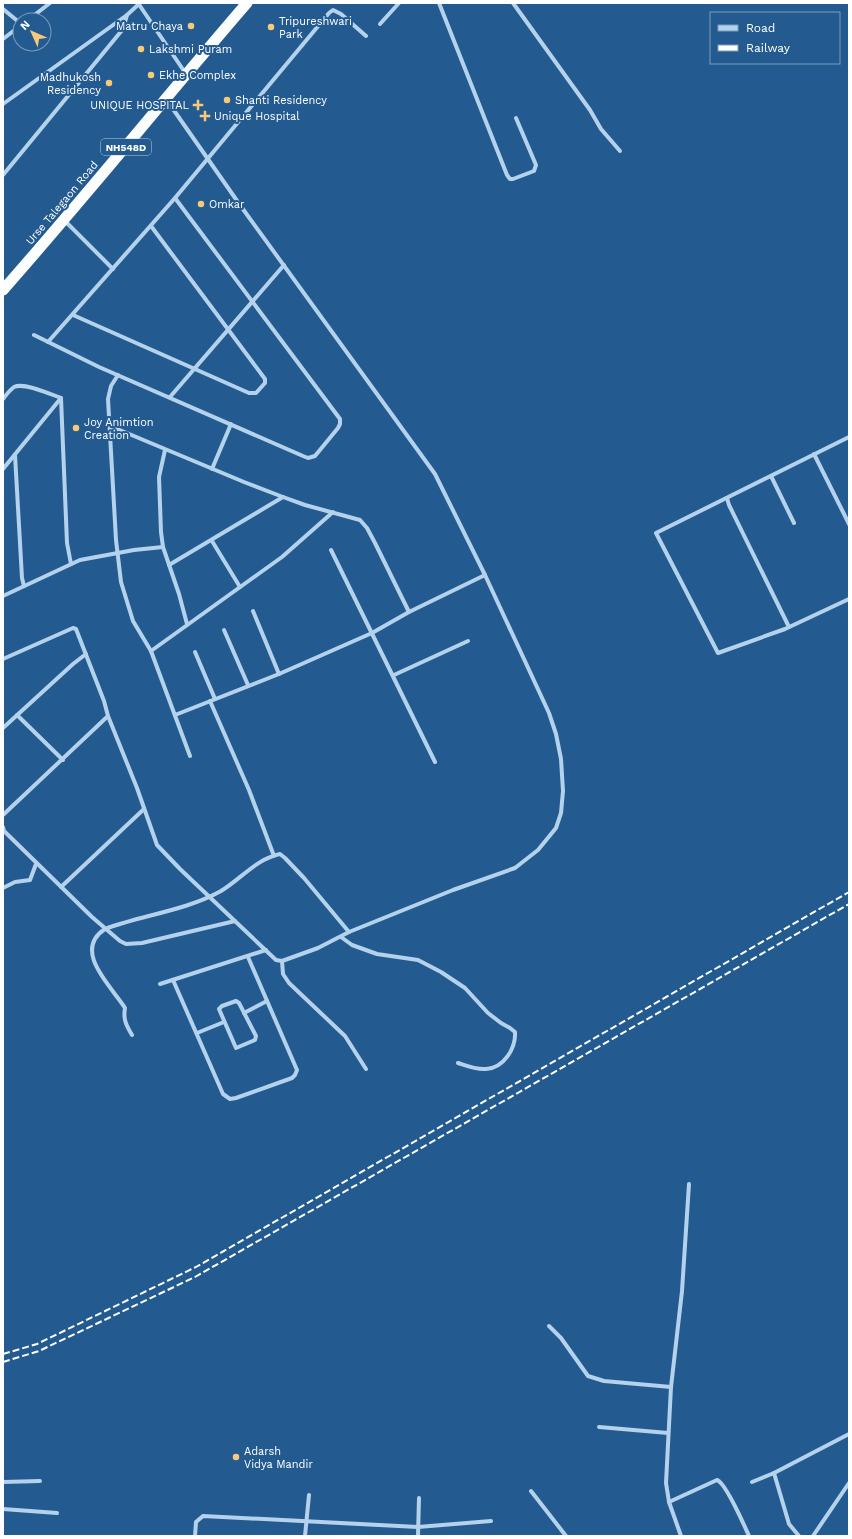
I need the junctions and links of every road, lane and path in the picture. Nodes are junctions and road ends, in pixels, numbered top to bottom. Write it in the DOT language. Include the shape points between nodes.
graph roads {
  1 [pos="50,3"];
  2 [pos="139,3"];
  3 [pos="247,3"];
  4 [pos="399,3"];
  5 [pos="439,3"];
  6 [pos="513,3"];
  7 [pos="3,9"];
  8 [pos="38,12"];
  9 [pos="127,15"];
  10 [pos="12,16"];
  11 [pos="380,24"];
  12 [pos="12,32"];
  13 [pos="366,36"];
  14 [pos="3,39"];
  15 [pos="186,74"];
  16 [pos="166,99"];
  17 [pos="3,104"];
  18 [pos="516,118"];
  19 [pos="620,151"];
  20 [pos="208,158"];
  21 [pos="3,176"];
  22 [pos="175,198"];
  23 [pos="64,221"];
  24 [pos="151,226"];
  25 [pos="284,265"];
  26 [pos="113,269"];
  27 [pos="3,290"];
  28 [pos="253,301"];
  29 [pos="73,315"];
  30 [pos="229,329"];
  31 [pos="34,335"];
  32 [pos="48,342"];
  33 [pos="194,368"];
  34 [pos="118,375"];
  35 [pos="170,397"];
  36 [pos="61,398"];
  37 [pos="3,399"];
  38 [pos="231,424"];
  39 [pos="110,426"];
  40 [pos="849,437"];
  41 [pos="166,450"];
  42 [pos="814,454"];
  43 [pos="15,455"];
  44 [pos="3,468"];
  45 [pos="212,469"];
  46 [pos="770,476"];
  47 [pos="283,497"];
  48 [pos="727,498"];
  49 [pos="333,512"];
  50 [pos="794,523"];
  51 [pos="849,524"];
  52 [pos="212,541"];
  53 [pos="163,547"];
  54 [pos="331,550"];
  55 [pos="117,553"];
  56 [pos="71,564"];
  57 [pos="169,566"];
  58 [pos="485,575"];
  59 [pos="24,586"];
  60 [pos="240,587"];
  61 [pos="3,596"];
  62 [pos="849,599"];
  63 [pos="253,611"];
  64 [pos="409,612"];
  65 [pos="187,624"];
  66 [pos="789,627"];
  67 [pos="224,630"];
  68 [pos="372,633"];
  69 [pos="468,641"];
  70 [pos="151,651"];
  71 [pos="195,652"];
  72 [pos="86,654"];
  73 [pos="3,659"];
  74 [pos="279,674"];
  75 [pos="394,675"];
  76 [pos="248,686"];
  77 [pos="215,699"];
  78 [pos="210,701"];
  79 [pos="17,715"];
  80 [pos="175,715"];
  81 [pos="108,716"];
  82 [pos="3,728"];
  83 [pos="190,756"];
  84 [pos="63,760"];
  85 [pos="435,762"];
  86 [pos="144,809"];
  87 [pos="3,816"];
  88 [pos="3,830"];
  89 [pos="274,856"];
  90 [pos="36,864"];
  91 [pos="61,887"];
  92 [pos="3,888"];
  93 [pos="208,896"];
  94 [pos="235,921"];
  95 [pos="105,929"];
  96 [pos="349,932"];
  97 [pos="341,937"];
  98 [pos="266,950"];
  99 [pos="248,957"];
  100 [pos="282,961"];
  101 [pos="173,980"];
  102 [pos="160,984"];
  103 [pos="267,1001"];
  104 [pos="244,1013"];
  105 [pos="224,1022"];
  106 [pos="196,1033"];
  107 [pos="132,1035"];
  108 [pos="458,1063"];
  109 [pos="366,1069"];
  110 [pos="689,1184"];
  111 [pos="549,1326"];
  112 [pos="671,1387"];
  113 [pos="599,1427"];
  114 [pos="668,1432"];
  115 [pos="849,1434"];
  116 [pos="774,1473"];
  117 [pos="40,1481"];
  118 [pos="3,1482"];
  119 [pos="752,1482"];
  120 [pos="849,1483"];
  121 [pos="531,1491"];
  122 [pos="309,1495"];
  123 [pos="419,1498"];
  124 [pos="669,1502"];
  125 [pos="3,1509"];
  126 [pos="57,1513"];
  127 [pos="306,1521"];
  128 [pos="492,1522"];
  129 [pos="418,1527"];
  130 [pos="195,1536"];
  131 [pos="305,1536"];
  132 [pos="418,1536"];
  133 [pos="566,1536"];
  134 [pos="681,1536"];
  135 [pos="749,1536"];
  136 [pos="799,1536"];
  137 [pos="813,1536"];
  1 -- 8 [label="street"];
  2 -- 9 [label="street"];
  2 -- 15 [label="street"];
  3 -- 15 [label="highway, Urse Talegaon Road / NH548D"];
  4 -- 11 [label="street"];
  5 -- 18 [label="street" via="510,179 534,171 536,165"];
  6 -- 19 [label="street" via="601,129"];
  7 -- 10 [label="street"];
  9 -- 17 [label="street"];
  9 -- 21 [label="street" via="123,29"];
  12 -- 14 [label="street"];
  13 -- 20 [label="street" via="333,10"];
  15 -- 16 [label="highway, Urse Talegaon Road / NH548D"];
  16 -- 20 [label="street"];
  16 -- 23 [label="highway, Urse Talegaon Road / NH548D"];
  20 -- 22 [label="street"];
  20 -- 25 [label="street"];
  22 -- 24 [label="street"];
  22 -- 28 [label="street"];
  23 -- 26 [label="street"];
  23 -- 27 [label="highway, Urse Talegaon Road / NH548D"];
  24 -- 26 [label="street"];
  24 -- 30 [label="street"];
  25 -- 28 [label="street"];
  25 -- 58 [label="street" via="435,474"];
  26 -- 29 [label="street"];
  28 -- 30 [label="street"];
  28 -- 38 [label="street" via="340,419 340,424 315,456 308,458"];
  29 -- 32 [label="street"];
  29 -- 33 [label="street"];
  30 -- 33 [label="street"];
  30 -- 33 [label="street" via="265,379 265,383 253,394"];
  31 -- 32 [label="street"];
  32 -- 34 [label="street"];
  33 -- 35 [label="street"];
  34 -- 35 [label="street"];
  34 -- 39 [label="street" via="108,399"];
  35 -- 38 [label="street"];
  36 -- 37 [label="street" via="23,385 10,390"];
  36 -- 43 [label="street"];
  36 -- 56 [label="street" via="67,543"];
  38 -- 45 [label="street"];
  39 -- 41 [label="street"];
  39 -- 55 [label="street"];
  40 -- 42 [label="street"];
  41 -- 45 [label="street"];
  41 -- 53 [label="street" via="159,477"];
  42 -- 46 [label="street"];
  42 -- 51 [label="street"];
  43 -- 44 [label="street"];
  43 -- 59 [label="street"];
  45 -- 47 [label="street"];
  46 -- 48 [label="street"];
  46 -- 50 [label="street"];
  47 -- 49 [label="street"];
  47 -- 52 [label="street"];
  48 -- 66 [label="street"];
  48 -- 66 [label="street" via="656,533 718,653"];
  49 -- 60 [label="street" via="282,557"];
  49 -- 64 [label="street" via="360,520 367,528"];
  52 -- 57 [label="street"];
  52 -- 60 [label="street"];
  53 -- 55 [label="street"];
  53 -- 57 [label="street"];
  54 -- 68 [label="street"];
  55 -- 56 [label="street"];
  55 -- 70 [label="street" via="121,582 133,621"];
  56 -- 59 [label="street"];
  57 -- 65 [label="street"];
  58 -- 64 [label="street"];
  58 -- 96 [label="street" via="549,713 556,734 563,791 561,813 556,828 538,850 515,868"];
  59 -- 61 [label="street"];
  60 -- 65 [label="street"];
  62 -- 66 [label="street"];
  63 -- 74 [label="street"];
  64 -- 68 [label="street"];
  65 -- 70 [label="street"];
  67 -- 76 [label="street"];
  68 -- 74 [label="street"];
  68 -- 75 [label="street"];
  69 -- 75 [label="street"];
  70 -- 80 [label="street"];
  71 -- 77 [label="street"];
  72 -- 73 [label="street" via="76,629 73,628"];
  72 -- 79 [label="street"];
  72 -- 81 [label="street"];
  74 -- 76 [label="street"];
  75 -- 85 [label="street"];
  76 -- 77 [label="street"];
  77 -- 78 [label="street"];
  78 -- 80 [label="street"];
  78 -- 89 [label="street" via="249,790"];
  79 -- 82 [label="street"];
  79 -- 84 [label="street"];
  80 -- 83 [label="street"];
  81 -- 84 [label="street"];
  81 -- 86 [label="street"];
  84 -- 87 [label="street"];
  86 -- 91 [label="street"];
  86 -- 93 [label="street" via="157,845"];
  88 -- 90 [label="street"];
  89 -- 93 [label="street"];
  89 -- 96 [label="street" via="280,854 285,858"];
  90 -- 91 [label="street"];
  90 -- 92 [label="street" via="30,880 15,882"];
  91 -- 95 [label="street"];
  93 -- 94 [label="street"];
  93 -- 95 [label="street"];
  94 -- 95 [label="street" via="131,944 120,941"];
  94 -- 98 [label="street"];
  95 -- 107 [label="street" via="98,933 93,946 93,957 99,972 125,1008 125,1022"];
  96 -- 97 [label="street"];
  97 -- 100 [label="street"];
  97 -- 108 [label="street" via="352,945 377,954 418,960 441,972 465,988 488,1013 515,1032 509,1055 497,1065 488,1069 478,1069"];
  98 -- 99 [label="street"];
  98 -- 100 [label="street" via="276,960"];
  99 -- 101 [label="street"];
  99 -- 103 [label="street"];
  100 -- 109 [label="street" via="283,974 289,984 345,1036"];
  101 -- 102 [label="street"];
  101 -- 106 [label="street"];
  103 -- 104 [label="street"];
  103 -- 106 [label="street" via="296,1070 292,1078 230,1099 223,1094"];
  104 -- 105 [label="street" via="238,1002 222,1006 219,1009"];
  104 -- 105 [label="street" via="256,1038 238,1047 235,1047"];
  105 -- 106 [label="street"];
  110 -- 112 [label="street" via="682,1291"];
  111 -- 112 [label="street" via="561,1338 588,1376 604,1381"];
  112 -- 114 [label="street"];
  113 -- 114 [label="street"];
  114 -- 124 [label="street" via="666,1483"];
  115 -- 116 [label="street"];
  116 -- 119 [label="street"];
  116 -- 136 [label="street" via="789,1524"];
  117 -- 118 [label="street"];
  120 -- 137 [label="street"];
  121 -- 133 [label="street"];
  122 -- 127 [label="street"];
  123 -- 129 [label="street"];
  124 -- 134 [label="street"];
  124 -- 135 [label="street" via="717,1480 721,1481"];
  125 -- 126 [label="street"];
  127 -- 129 [label="street"];
  127 -- 130 [label="street" via="204,1516 196,1522"];
  127 -- 131 [label="street"];
  128 -- 129 [label="street"];
  129 -- 132 [label="street"];
}
